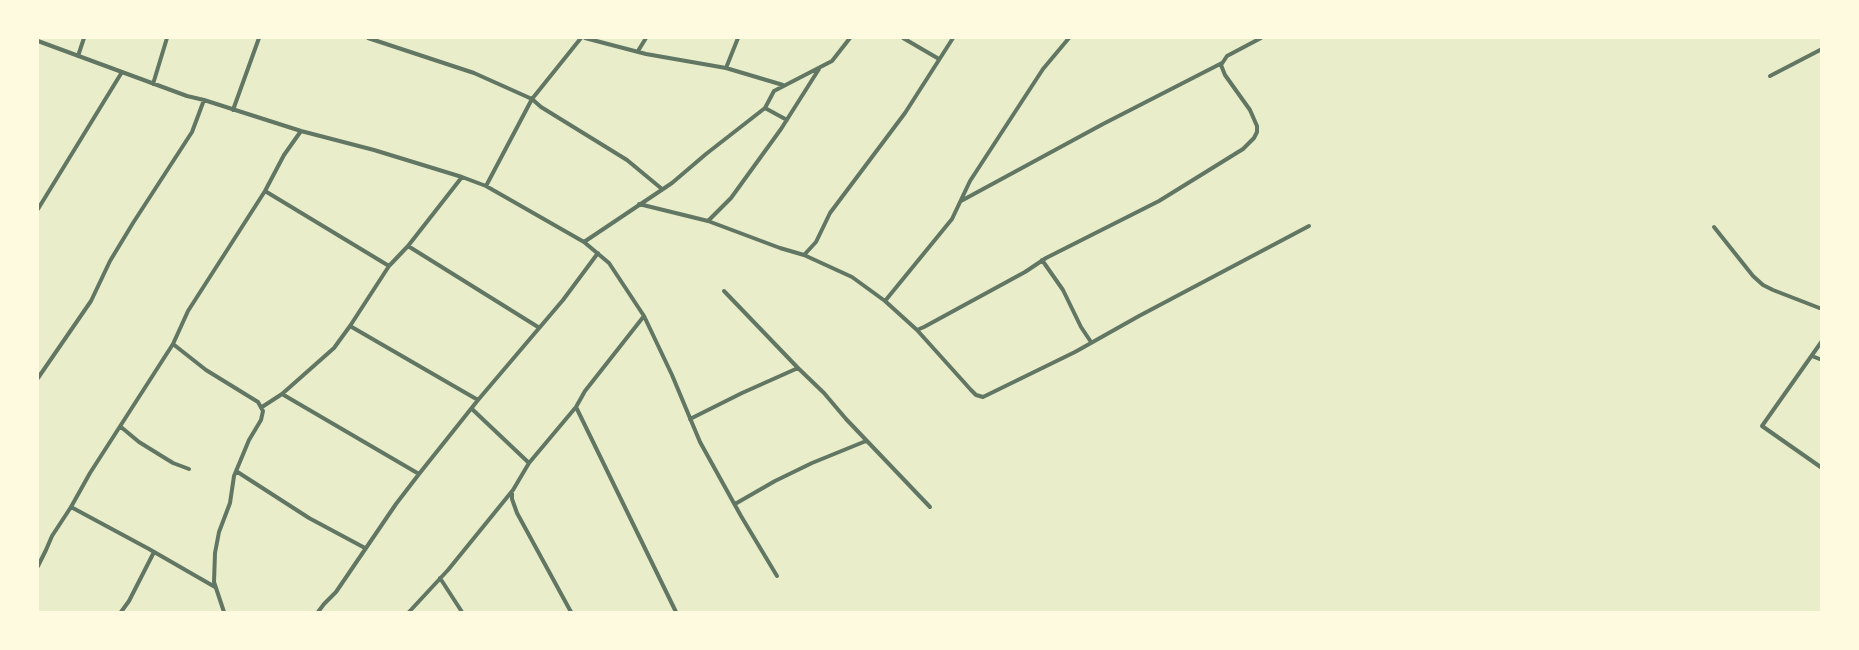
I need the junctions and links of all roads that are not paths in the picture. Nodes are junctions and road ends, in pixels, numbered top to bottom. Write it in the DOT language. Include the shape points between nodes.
graph roads {
  1 [pos="84,38"];
  2 [pos="167,38"];
  3 [pos="259,38"];
  4 [pos="368,38"];
  5 [pos="583,38"];
  6 [pos="646,38"];
  7 [pos="738,38"];
  8 [pos="850,38"];
  9 [pos="903,38"];
  10 [pos="953,38"];
  11 [pos="1069,38"];
  12 [pos="1261,38"];
  13 [pos="38,41"];
  14 [pos="1822,49"];
  15 [pos="638,51"];
  16 [pos="78,56"];
  17 [pos="938,59"];
  18 [pos="1222,63"];
  19 [pos="726,68"];
  20 [pos="819,69"];
  21 [pos="122,72"];
  22 [pos="1770,76"];
  23 [pos="153,84"];
  24 [pos="783,85"];
  25 [pos="532,99"];
  26 [pos="204,100"];
  27 [pos="765,108"];
  28 [pos="233,110"];
  29 [pos="787,120"];
  30 [pos="301,131"];
  31 [pos="462,177"];
  32 [pos="486,186"];
  33 [pos="662,189"];
  34 [pos="265,191"];
  35 [pos="961,201"];
  36 [pos="639,204"];
  37 [pos="38,209"];
  38 [pos="708,221"];
  39 [pos="1309,226"];
  40 [pos="1714,227"];
  41 [pos="584,242"];
  42 [pos="408,246"];
  43 [pos="598,253"];
  44 [pos="804,255"];
  45 [pos="1042,260"];
  46 [pos="389,266"];
  47 [pos="724,291"];
  48 [pos="885,301"];
  49 [pos="1822,309"];
  50 [pos="644,316"];
  51 [pos="350,326"];
  52 [pos="538,327"];
  53 [pos="917,330"];
  54 [pos="1822,341"];
  55 [pos="1092,342"];
  56 [pos="173,344"];
  57 [pos="1812,356"];
  58 [pos="1822,360"];
  59 [pos="798,368"];
  60 [pos="38,378"];
  61 [pos="282,394"];
  62 [pos="478,400"];
  63 [pos="262,407"];
  64 [pos="576,407"];
  65 [pos="472,409"];
  66 [pos="690,419"];
  67 [pos="121,427"];
  68 [pos="866,441"];
  69 [pos="529,463"];
  70 [pos="1822,468"];
  71 [pos="189,469"];
  72 [pos="236,471"];
  73 [pos="419,474"];
  74 [pos="513,490"];
  75 [pos="734,504"];
  76 [pos="930,507"];
  77 [pos="71,508"];
  78 [pos="364,548"];
  79 [pos="154,552"];
  80 [pos="38,566"];
  81 [pos="778,576"];
  82 [pos="440,578"];
  83 [pos="215,587"];
  84 [pos="122,612"];
  85 [pos="224,612"];
  86 [pos="318,612"];
  87 [pos="409,612"];
  88 [pos="462,612"];
  89 [pos="571,612"];
  90 [pos="676,612"];
  1 -- 16 [label="street"];
  2 -- 23 [label="street"];
  3 -- 28 [label="street"];
  4 -- 25 [label="street" via="474,73"];
  5 -- 15 [label="street"];
  5 -- 25 [label="street"];
  6 -- 15 [label="street"];
  7 -- 19 [label="street"];
  8 -- 20 [label="street" via="832,61"];
  9 -- 17 [label="street"];
  10 -- 17 [label="street"];
  11 -- 35 [label="street" via="1043,69 970,181"];
  12 -- 18 [label="street" via="1231,54"];
  13 -- 16 [label="street"];
  14 -- 22 [label="street"];
  15 -- 19 [label="street"];
  16 -- 21 [label="street"];
  17 -- 44 [label="street" via="905,113 830,213 816,242"];
  18 -- 35 [label="street"];
  18 -- 45 [label="street" via="1224,76 1255,120 1257,132 1248,144 1227,161 1159,201"];
  19 -- 24 [label="street"];
  20 -- 24 [label="street"];
  20 -- 29 [label="street"];
  21 -- 23 [label="street"];
  21 -- 37 [label="street"];
  23 -- 26 [label="street"];
  24 -- 27 [label="street" via="774,91"];
  25 -- 32 [label="street"];
  25 -- 33 [label="street" via="627,160"];
  26 -- 28 [label="street"];
  26 -- 60 [label="street" via="192,132 110,261 91,301"];
  27 -- 29 [label="street"];
  27 -- 33 [label="street"];
  28 -- 30 [label="street"];
  29 -- 38 [label="street" via="731,198"];
  30 -- 31 [label="street"];
  30 -- 34 [label="street"];
  31 -- 32 [label="street"];
  31 -- 42 [label="street"];
  32 -- 41 [label="street"];
  33 -- 36 [label="street"];
  34 -- 46 [label="street"];
  34 -- 56 [label="street" via="188,311"];
  35 -- 48 [label="street" via="949,223"];
  36 -- 38 [label="street"];
  36 -- 41 [label="street"];
  38 -- 44 [label="street"];
  39 -- 55 [label="street"];
  40 -- 49 [label="street" via="1763,285"];
  41 -- 43 [label="street"];
  42 -- 46 [label="street"];
  42 -- 52 [label="street"];
  43 -- 50 [label="street" via="609,263"];
  43 -- 52 [label="street"];
  44 -- 48 [label="street" via="852,277"];
  45 -- 53 [label="street"];
  45 -- 55 [label="street" via="1064,290 1081,327"];
  46 -- 51 [label="street"];
  47 -- 59 [label="street"];
  48 -- 53 [label="street"];
  50 -- 64 [label="street"];
  50 -- 66 [label="street"];
  51 -- 61 [label="street" via="334,348"];
  51 -- 62 [label="street"];
  52 -- 62 [label="street"];
  53 -- 55 [label="street" via="971,390 983,397"];
  54 -- 57 [label="street"];
  56 -- 63 [label="street"];
  56 -- 67 [label="street"];
  57 -- 58 [label="street"];
  57 -- 70 [label="street" via="1762,426"];
  59 -- 66 [label="street"];
  59 -- 68 [label="street"];
  61 -- 63 [label="street"];
  61 -- 73 [label="street"];
  62 -- 65 [label="street"];
  63 -- 72 [label="street" via="261,420"];
  64 -- 69 [label="street"];
  64 -- 90 [label="street"];
  65 -- 69 [label="street"];
  65 -- 73 [label="street"];
  66 -- 75 [label="street"];
  67 -- 71 [label="street" via="173,463"];
  67 -- 77 [label="street"];
  68 -- 75 [label="street" via="804,467"];
  68 -- 76 [label="street"];
  69 -- 74 [label="street"];
  72 -- 78 [label="street" via="309,518"];
  72 -- 83 [label="street" via="215,553"];
  73 -- 78 [label="street"];
  74 -- 82 [label="street"];
  74 -- 89 [label="street" via="512,499 517,513"];
  75 -- 81 [label="street"];
  77 -- 79 [label="street"];
  77 -- 80 [label="street" via="52,536"];
  78 -- 86 [label="street" via="336,592"];
  79 -- 83 [label="street"];
  79 -- 84 [label="street"];
  82 -- 87 [label="street"];
  82 -- 88 [label="street"];
  83 -- 85 [label="street"];
}
